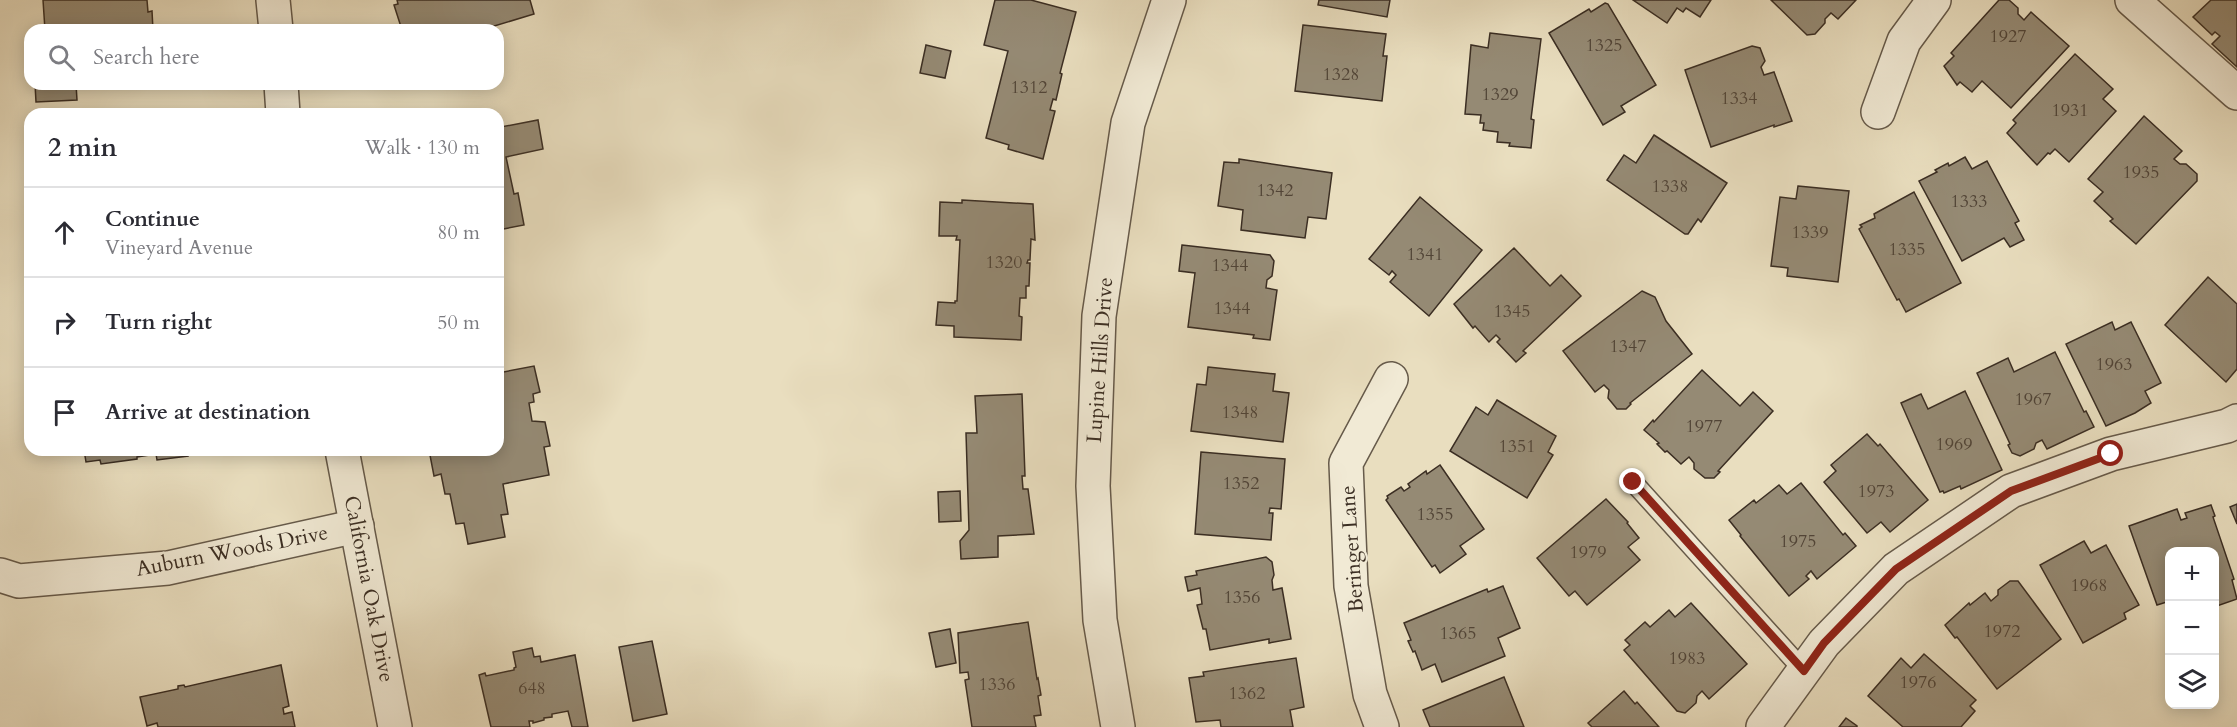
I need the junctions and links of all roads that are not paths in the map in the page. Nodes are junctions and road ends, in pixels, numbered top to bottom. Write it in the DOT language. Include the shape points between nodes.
graph roads {
  1 [pos="273,0"];
  2 [pos="1168,0"];
  3 [pos="1934,0"];
  4 [pos="2132,0"];
  5 [pos="275,24"];
  6 [pos="281,90"];
  7 [pos="2237,93"];
  8 [pos="282,108"];
  9 [pos="1878,112"];
  10 [pos="1391,379"];
  11 [pos="2237,421"];
  12 [pos="343,456"];
  13 [pos="1633,482"];
  14 [pos="357,526"];
  15 [pos="0,575"];
  16 [pos="1804,671"];
  17 [pos="395,727"];
  18 [pos="1118,727"];
  19 [pos="1382,727"];
  20 [pos="1764,727"];
  1 -- 5 [label="street"];
  2 -- 18 [label="street, Lupine Hills Drive" via="1128,123 1098,316 1094,508 1100,620"];
  3 -- 9 [label="street" via="1904,41"];
  4 -- 7 [label="street"];
  6 -- 8 [label="street"];
  10 -- 19 [label="street, Beringer Lane" via="1346,463 1351,586 1370,694"];
  11 -- 16 [label="street" via="2111,454 2011,491 1896,569 1824,643"];
  12 -- 14 [label="street, California Oak Drive"];
  13 -- 16 [label="lane"];
  14 -- 15 [label="street, Auburn Woods Drive" via="168,568 19,581"];
  14 -- 17 [label="street, California Oak Drive"];
  16 -- 20 [label="street"];
}
